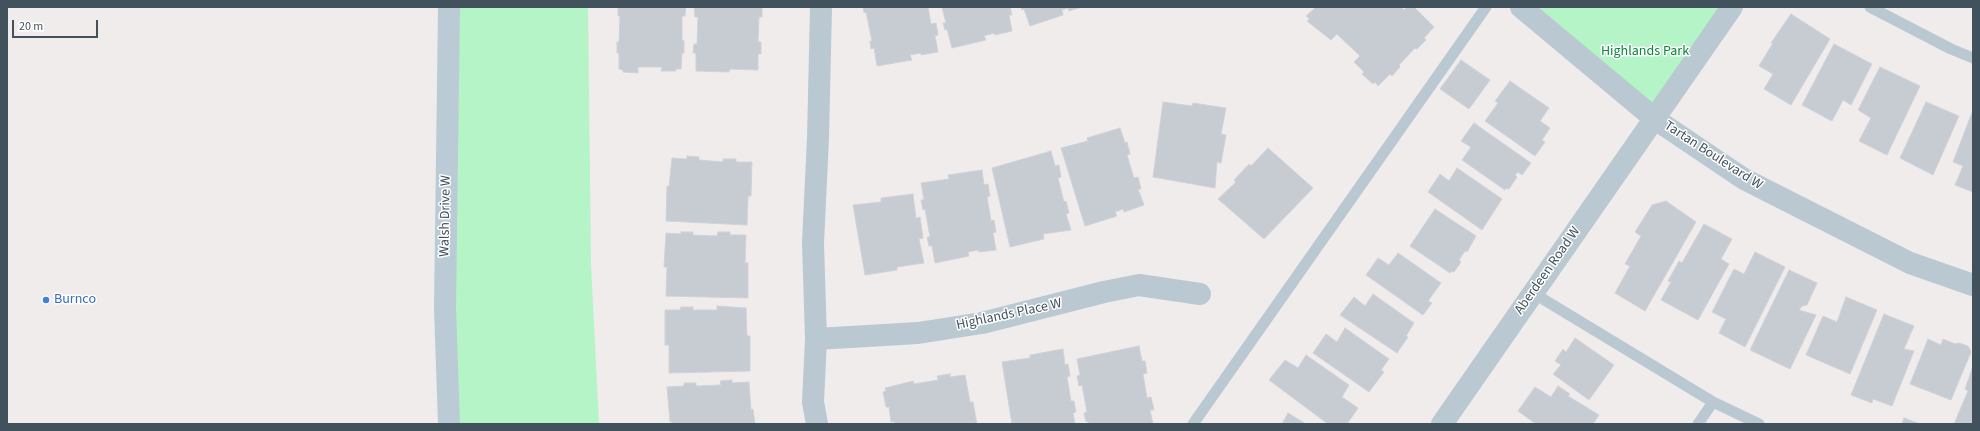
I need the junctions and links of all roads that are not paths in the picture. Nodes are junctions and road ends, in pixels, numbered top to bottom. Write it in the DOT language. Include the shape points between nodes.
graph roads {
  1 [pos="449,7"];
  2 [pos="821,7"];
  3 [pos="1486,7"];
  4 [pos="1521,7"];
  5 [pos="1732,7"];
  6 [pos="1870,7"];
  7 [pos="1973,58"];
  8 [pos="1655,119"];
  9 [pos="1973,285"];
  10 [pos="1200,294"];
  11 [pos="1533,294"];
  12 [pos="816,338"];
  13 [pos="1714,402"];
  14 [pos="449,424"];
  15 [pos="817,424"];
  16 [pos="1193,424"];
  17 [pos="1442,424"];
  18 [pos="1698,424"];
  19 [pos="1759,424"];
  1 -- 14 [label="main road, Walsh Drive W" via="446,308"];
  2 -- 12 [label="street" via="813,243"];
  3 -- 16 [label="lane"];
  4 -- 8 [label="street, Tartan Boulevard W"];
  5 -- 8 [label="street, Aberdeen Road W"];
  6 -- 7 [label="lane"];
  8 -- 9 [label="street, Tartan Boulevard W" via="1744,179 1910,263"];
  8 -- 11 [label="street, Aberdeen Road W"];
  10 -- 12 [label="street, Highlands Place W" via="1139,285 982,323 918,333"];
  11 -- 13 [label="lane"];
  11 -- 17 [label="street, Aberdeen Road W"];
  12 -- 15 [label="street" via="813,402"];
  13 -- 18 [label="lane"];
  13 -- 19 [label="lane"];
}
